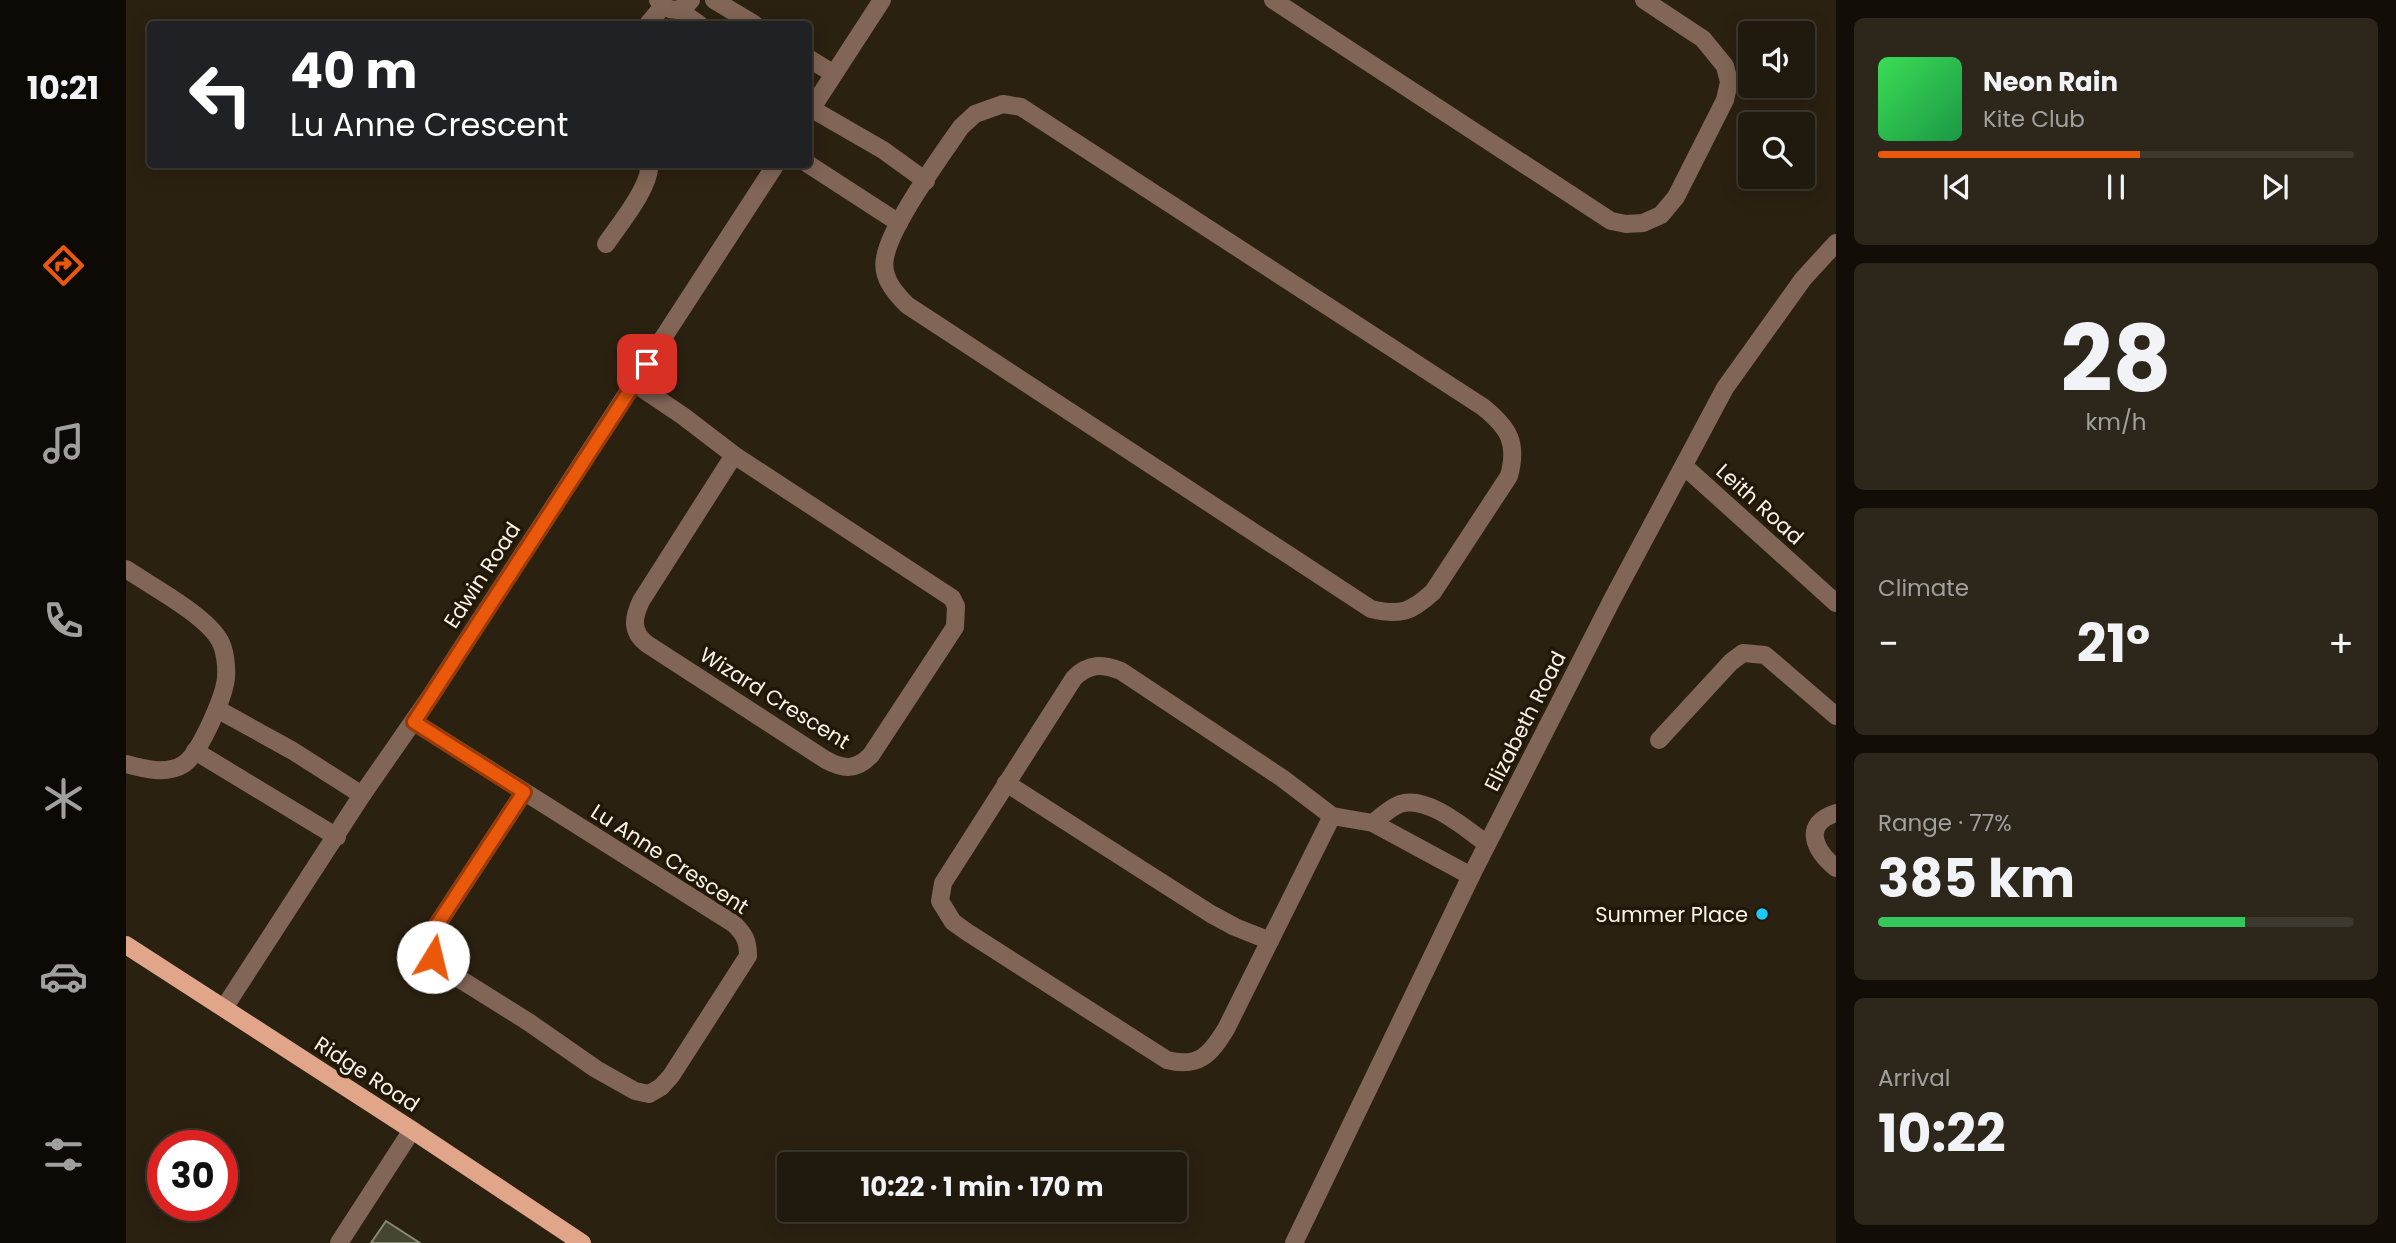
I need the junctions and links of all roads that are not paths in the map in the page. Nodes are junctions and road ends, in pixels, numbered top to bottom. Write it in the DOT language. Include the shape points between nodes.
graph roads {
  1 [pos="714,0"];
  2 [pos="882,0"];
  3 [pos="1272,0"];
  4 [pos="1644,0"];
  5 [pos="673,4"];
  6 [pos="652,21"];
  7 [pos="695,21"];
  8 [pos="749,21"];
  9 [pos="812,60"];
  10 [pos="834,74"];
  11 [pos="812,104"];
  12 [pos="812,167"];
  13 [pos="651,168"];
  14 [pos="773,168"];
  15 [pos="926,181"];
  16 [pos="898,223"];
  17 [pos="1836,243"];
  18 [pos="606,244"];
  19 [pos="634,383"];
  20 [pos="734,455"];
  21 [pos="1684,466"];
  22 [pos="126,569"];
  23 [pos="1836,603"];
  24 [pos="217,709"];
  25 [pos="1836,716"];
  26 [pos="414,722"];
  27 [pos="1660,740"];
  28 [pos="195,751"];
  29 [pos="126,764"];
  30 [pos="1006,783"];
  31 [pos="524,792"];
  32 [pos="362,795"];
  33 [pos="1836,813"];
  34 [pos="1332,816"];
  35 [pos="1373,823"];
  36 [pos="337,837"];
  37 [pos="1487,844"];
  38 [pos="1836,868"];
  39 [pos="1471,876"];
  40 [pos="1270,941"];
  41 [pos="126,945"];
  42 [pos="224,1008"];
  43 [pos="412,1130"];
  44 [pos="339,1243"];
  45 [pos="582,1243"];
  46 [pos="1294,1243"];
  1 -- 8 [label="street"];
  2 -- 10 [label="street"];
  3 -- 4 [label="street" via="1611,221 1626,224 1661,215 1676,197 1725,100 1729,82 1725,66 1703,40"];
  5 -- 6 [label="street"];
  5 -- 7 [label="street"];
  9 -- 10 [label="street"];
  10 -- 11 [label="street"];
  11 -- 15 [label="street"];
  12 -- 16 [label="street"];
  13 -- 18 [label="street"];
  14 -- 19 [label="street, Edwin Road"];
  15 -- 16 [label="street"];
  15 -- 16 [label="street" via="961,127 975,114 1003,104 1021,107 1483,407 1501,421 1510,438 1514,457 1508,476 1433,592 1403,612 1371,609 907,305 886,275 884,258"];
  17 -- 21 [label="street, Elizabeth Road" via="1803,279 1725,388"];
  19 -- 20 [label="street, Wizard Crescent"];
  19 -- 26 [label="street, Edwin Road"];
  20 -- 20 [label="street, Wizard Crescent" via="943,590 956,606 948,638 870,755 855,767 826,760 647,644 635,630 641,601"];
  21 -- 23 [label="street, Leith Road"];
  21 -- 37 [label="street, Elizabeth Road"];
  22 -- 24 [label="street" via="198,617 220,642 226,677"];
  24 -- 28 [label="street"];
  24 -- 32 [label="street"];
  25 -- 27 [label="street" via="1765,655 1742,653"];
  26 -- 31 [label="street, Lu Anne Crescent"];
  26 -- 32 [label="street, Edwin Road"];
  28 -- 29 [label="street" via="185,764 173,769"];
  28 -- 36 [label="street"];
  30 -- 34 [label="street" via="1074,678 1089,666 1099,665 1121,671"];
  30 -- 40 [label="street" via="1211,914"];
  30 -- 40 [label="street" via="943,883 940,901 945,911 967,932 1167,1060 1192,1062 1212,1051"];
  31 -- 31 [label="street, Lu Anne Crescent" via="744,934 748,956 671,1076 649,1094 596,1069 447,971 433,957 435,928"];
  32 -- 36 [label="street, Edwin Road"];
  33 -- 38 [label="street" via="1817,824 1814,837 1824,858"];
  34 -- 35 [label="street"];
  34 -- 40 [label="street"];
  35 -- 37 [label="street" via="1401,804 1427,805"];
  35 -- 39 [label="street"];
  36 -- 42 [label="street, Edwin Road"];
  37 -- 39 [label="street, Elizabeth Road"];
  39 -- 46 [label="street, Elizabeth Road"];
  41 -- 42 [label="main road, Ridge Road"];
  42 -- 43 [label="main road, Ridge Road"];
  43 -- 44 [label="street"];
  43 -- 45 [label="main road, Ridge Road"];
}
